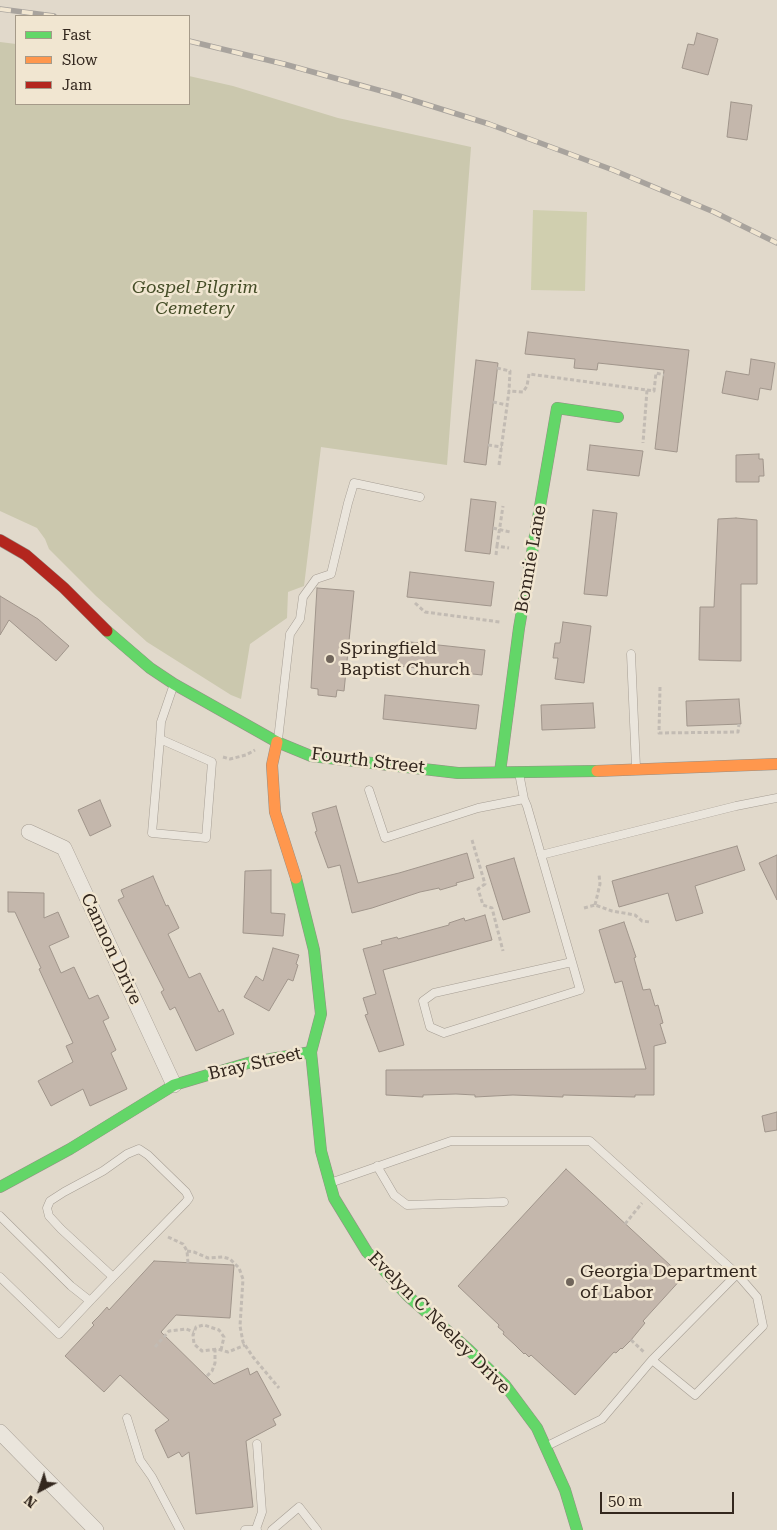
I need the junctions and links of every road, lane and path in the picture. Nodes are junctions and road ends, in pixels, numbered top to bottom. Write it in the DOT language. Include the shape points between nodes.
graph roads {
  1 [pos="497,368"];
  2 [pos="664,375"];
  3 [pos="647,390"];
  4 [pos="509,391"];
  5 [pos="493,402"];
  6 [pos="507,405"];
  7 [pos="618,417"];
  8 [pos="488,444"];
  9 [pos="502,447"];
  10 [pos="420,497"];
  11 [pos="502,506"];
  12 [pos="493,528"];
  13 [pos="500,530"];
  14 [pos="510,532"];
  15 [pos="0,540"];
  16 [pos="497,546"];
  17 [pos="509,548"];
  18 [pos="496,555"];
  19 [pos="415,603"];
  20 [pos="500,622"];
  21 [pos="631,654"];
  22 [pos="174,684"];
  23 [pos="660,687"];
  24 [pos="739,724"];
  25 [pos="160,739"];
  26 [pos="277,742"];
  27 [pos="255,750"];
  28 [pos="216,756"];
  29 [pos="777,764"];
  30 [pos="636,770"];
  31 [pos="500,772"];
  32 [pos="519,772"];
  33 [pos="369,790"];
  34 [pos="777,798"];
  35 [pos="524,799"];
  36 [pos="29,832"];
  37 [pos="472,840"];
  38 [pos="541,855"];
  39 [pos="599,874"];
  40 [pos="595,906"];
  41 [pos="584,908"];
  42 [pos="650,922"];
  43 [pos="503,951"];
  44 [pos="572,962"];
  45 [pos="311,1052"];
  46 [pos="174,1085"];
  47 [pos="377,1166"];
  48 [pos="330,1182"];
  49 [pos="0,1187"];
  50 [pos="504,1202"];
  51 [pos="632,1213"];
  52 [pos="0,1216"];
  53 [pos="625,1224"];
  54 [pos="167,1236"];
  55 [pos="187,1251"];
  56 [pos="188,1263"];
  57 [pos="737,1274"];
  58 [pos="0,1277"];
  59 [pos="112,1277"];
  60 [pos="90,1300"];
  61 [pos="194,1332"];
  62 [pos="632,1340"];
  63 [pos="245,1345"];
  64 [pos="154,1347"];
  65 [pos="215,1349"];
  66 [pos="221,1350"];
  67 [pos="645,1354"];
  68 [pos="652,1360"];
  69 [pos="207,1376"];
  70 [pos="279,1388"];
  71 [pos="127,1418"];
  72 [pos="0,1432"];
  73 [pos="257,1444"];
  74 [pos="546,1446"];
  75 [pos="257,1529"];
  76 [pos="96,1530"];
  77 [pos="180,1530"];
  78 [pos="245,1530"];
  79 [pos="272,1530"];
  80 [pos="317,1530"];
  81 [pos="577,1530"];
  1 -- 4 [label="path" via="510,371"];
  2 -- 3 [label="path" via="656,373 654,391"];
  5 -- 6 [label="path"];
  7 -- 31 [label="street, Bonnie Lane" via="557,408 519,628"];
  8 -- 9 [label="path"];
  10 -- 26 [label="lane" via="354,483 331,574 316,579 303,597 300,619 290,634"];
  11 -- 13 [label="path"];
  12 -- 13 [label="path"];
  13 -- 14 [label="path"];
  13 -- 16 [label="path"];
  15 -- 22 [label="street, Fourth Street" via="26,555 125,647"];
  16 -- 17 [label="path"];
  16 -- 18 [label="path"];
  19 -- 20 [label="path" via="425,612"];
  21 -- 30 [label="lane"];
  22 -- 25 [label="lane" via="161,722"];
  22 -- 26 [label="street, Fourth Street"];
  23 -- 24 [label="path" via="659,733 738,732"];
  25 -- 25 [label="lane" via="152,833 206,838 212,762"];
  26 -- 31 [label="street, Fourth Street" via="311,756 347,761 458,772"];
  26 -- 45 [label="street, Bray Street" via="272,764 275,812 314,950 321,1014"];
  27 -- 28 [label="path" via="230,759"];
  29 -- 30 [label="street, Fourth Street"];
  30 -- 32 [label="street, Fourth Street"];
  31 -- 32 [label="street, Fourth Street"];
  32 -- 35 [label="lane"];
  33 -- 35 [label="lane" via="385,838 478,808"];
  34 -- 38 [label="lane"];
  35 -- 38 [label="lane"];
  36 -- 46 [label="street, Cannon Drive" via="64,848"];
  37 -- 43 [label="path" via="484,884 478,889 483,905 492,908"];
  38 -- 44 [label="lane"];
  39 -- 40 [label="path"];
  40 -- 41 [label="path"];
  40 -- 42 [label="path" via="635,915"];
  44 -- 44 [label="lane" via="580,990 444,1033 430,1026 423,1001 434,993"];
  45 -- 46 [label="street, Bray Street" via="248,1062"];
  45 -- 48 [label="street, Evelyn C Neeley Drive" via="321,1152"];
  46 -- 49 [label="street, Bray Street" via="70,1149"];
  47 -- 48 [label="lane"];
  47 -- 50 [label="lane" via="394,1195 407,1205"];
  47 -- 57 [label="lane" via="450,1141 590,1141"];
  48 -- 74 [label="street, Evelyn C Neeley Drive" via="334,1198 367,1252 408,1296 505,1385 537,1428"];
  51 -- 53 [label="path"];
  52 -- 60 [label="lane"];
  54 -- 55 [label="path" via="183,1244"];
  55 -- 56 [label="path"];
  55 -- 63 [label="path" via="208,1258 230,1259 239,1268 242,1279 240,1326"];
  57 -- 68 [label="lane"];
  57 -- 68 [label="lane" via="757,1297 763,1326 695,1395"];
  58 -- 60 [label="lane" via="59,1334"];
  59 -- 59 [label="lane" via="61,1229 49,1216 47,1208 64,1192 139,1149 189,1198"];
  59 -- 60 [label="lane"];
  61 -- 64 [label="path" via="186,1329 169,1331"];
  61 -- 65 [label="path" via="194,1344 202,1351"];
  61 -- 66 [label="path" via="196,1326 204,1325 219,1330 224,1337"];
  62 -- 67 [label="path"];
  63 -- 66 [label="path" via="228,1352"];
  63 -- 70 [label="path"];
  65 -- 66 [label="path"];
  65 -- 69 [label="path" via="215,1363"];
  68 -- 74 [label="lane" via="602,1419"];
  71 -- 77 [label="lane" via="140,1460"];
  72 -- 76 [label="street"];
  73 -- 75 [label="lane" via="262,1512"];
  74 -- 81 [label="street, Evelyn C Neeley Drive" via="565,1490"];
  75 -- 78 [label="lane"];
  79 -- 80 [label="lane" via="299,1507"];
}
